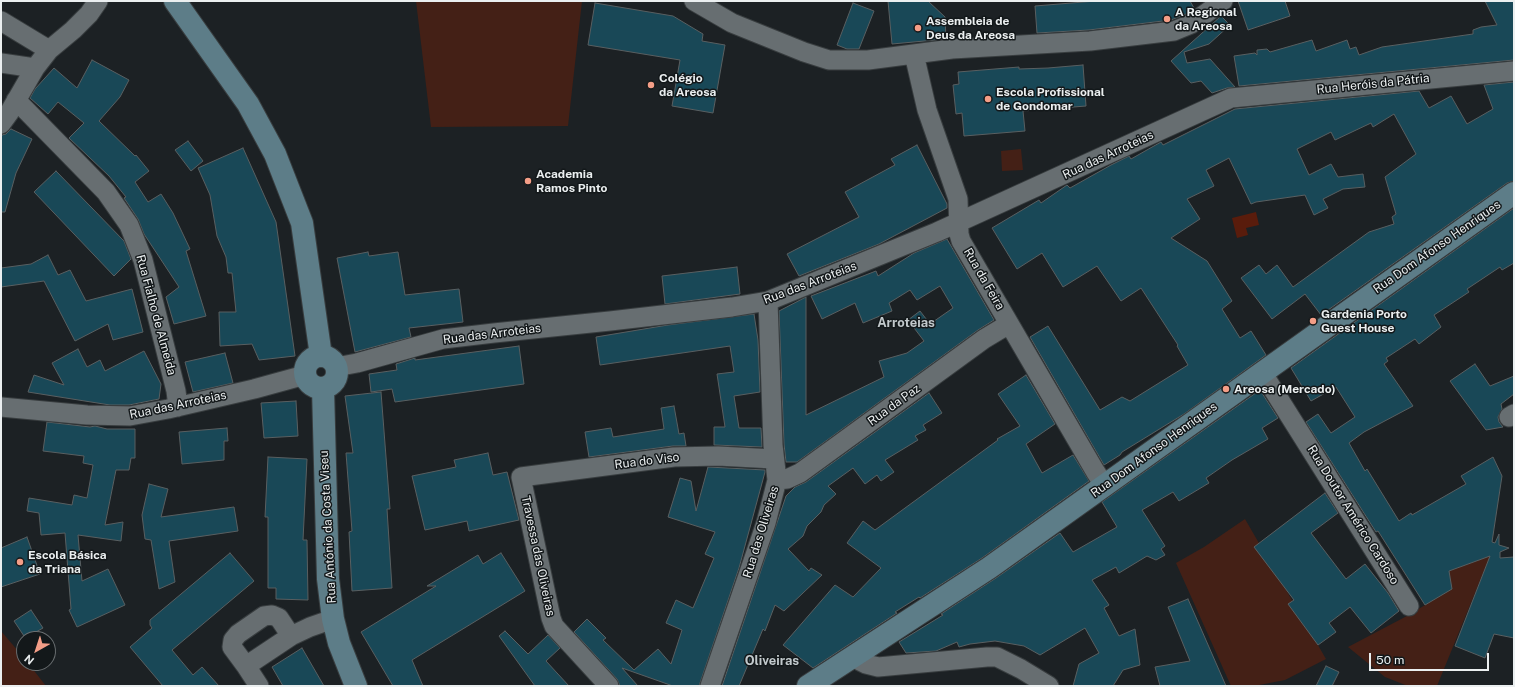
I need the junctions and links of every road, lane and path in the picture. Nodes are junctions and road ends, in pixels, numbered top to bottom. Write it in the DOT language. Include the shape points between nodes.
graph roads {
  1 [pos="98,1"];
  2 [pos="176,1"];
  3 [pos="694,1"];
  4 [pos="1223,1"];
  5 [pos="1,21"];
  6 [pos="49,50"];
  7 [pos="914,54"];
  8 [pos="1,63"];
  9 [pos="35,68"];
  10 [pos="1514,71"];
  11 [pos="1231,98"];
  12 [pos="16,100"];
  13 [pos="1,124"];
  14 [pos="1514,192"];
  15 [pos="958,222"];
  16 [pos="768,301"];
  17 [pos="1009,324"];
  18 [pos="329,361"];
  19 [pos="1262,372"];
  20 [pos="305,375"];
  21 [pos="323,388"];
  22 [pos="1,407"];
  23 [pos="178,407"];
  24 [pos="774,459"];
  25 [pos="521,477"];
  26 [pos="777,480"];
  27 [pos="1104,485"];
  28 [pos="1410,606"];
  29 [pos="333,618"];
  30 [pos="291,636"];
  31 [pos="855,656"];
  32 [pos="246,666"];
  33 [pos="259,686"];
  34 [pos="356,686"];
  35 [pos="609,686"];
  36 [pos="710,686"];
  37 [pos="808,686"];
  38 [pos="1049,686"];
  1 -- 6 [label="street" via="74,30"];
  2 -- 18 [label="main road" via="248,104 275,154 302,223"];
  3 -- 7 [label="street" via="732,23 829,60 868,60"];
  4 -- 7 [label="street" via="1191,24 1174,31 1090,41 952,49"];
  5 -- 6 [label="street"];
  6 -- 9 [label="street"];
  7 -- 15 [label="street, Rua da Feira" via="927,110 958,198"];
  8 -- 9 [label="street"];
  9 -- 12 [label="street"];
  10 -- 11 [label="street, Rua Heróis da Pátria"];
  11 -- 15 [label="street, Rua das Arroteias"];
  12 -- 13 [label="street"];
  12 -- 23 [label="street, Rua Fialho de Almeida" via="106,192 129,225 143,260"];
  14 -- 19 [label="main road, Rua Dom Afonso Henriques"];
  15 -- 16 [label="street, Rua das Arroteias"];
  15 -- 17 [label="street, Rua da Feira" via="961,241"];
  16 -- 18 [label="street, Rua das Arroteias" via="618,320 494,332 443,339 357,363"];
  16 -- 24 [label="street, Rua das Oliveiras"];
  17 -- 26 [label="street, Rua da Paz" via="984,339 800,473"];
  17 -- 27 [label="street, Rua da Feira"];
  18 -- 20 [label="main road" via="316,356 308,361"];
  18 -- 21 [label="main road" via="337,372 335,381"];
  19 -- 27 [label="main road, Rua Dom Afonso Henriques"];
  19 -- 28 [label="street, Rua Doutor Américo Cardoso"];
  20 -- 21 [label="main road" via="313,386"];
  20 -- 23 [label="street, Rua das Arroteias"];
  21 -- 29 [label="main road, Rua António da Costa Viseu" via="328,579"];
  22 -- 23 [label="street, Rua das Arroteias" via="130,416"];
  24 -- 25 [label="street, Rua do Viso" via="674,456"];
  24 -- 26 [label="street, Rua das Oliveiras"];
  25 -- 35 [label="street, Travessa das Oliveiras" via="554,626"];
  26 -- 36 [label="street, Rua das Oliveiras" via="766,523"];
  27 -- 31 [label="main road, Rua Dom Afonso Henriques" via="989,568"];
  29 -- 30 [label="street"];
  29 -- 34 [label="main road, Rua António da Costa Viseu" via="339,643"];
  30 -- 32 [label="street"];
  30 -- 32 [label="street" via="279,618 272,615 264,616 233,640 232,647"];
  31 -- 37 [label="main road, Rua Dom Afonso Henriques"];
  31 -- 38 [label="street" via="866,664 878,667 997,657"];
  32 -- 33 [label="street"];
}
